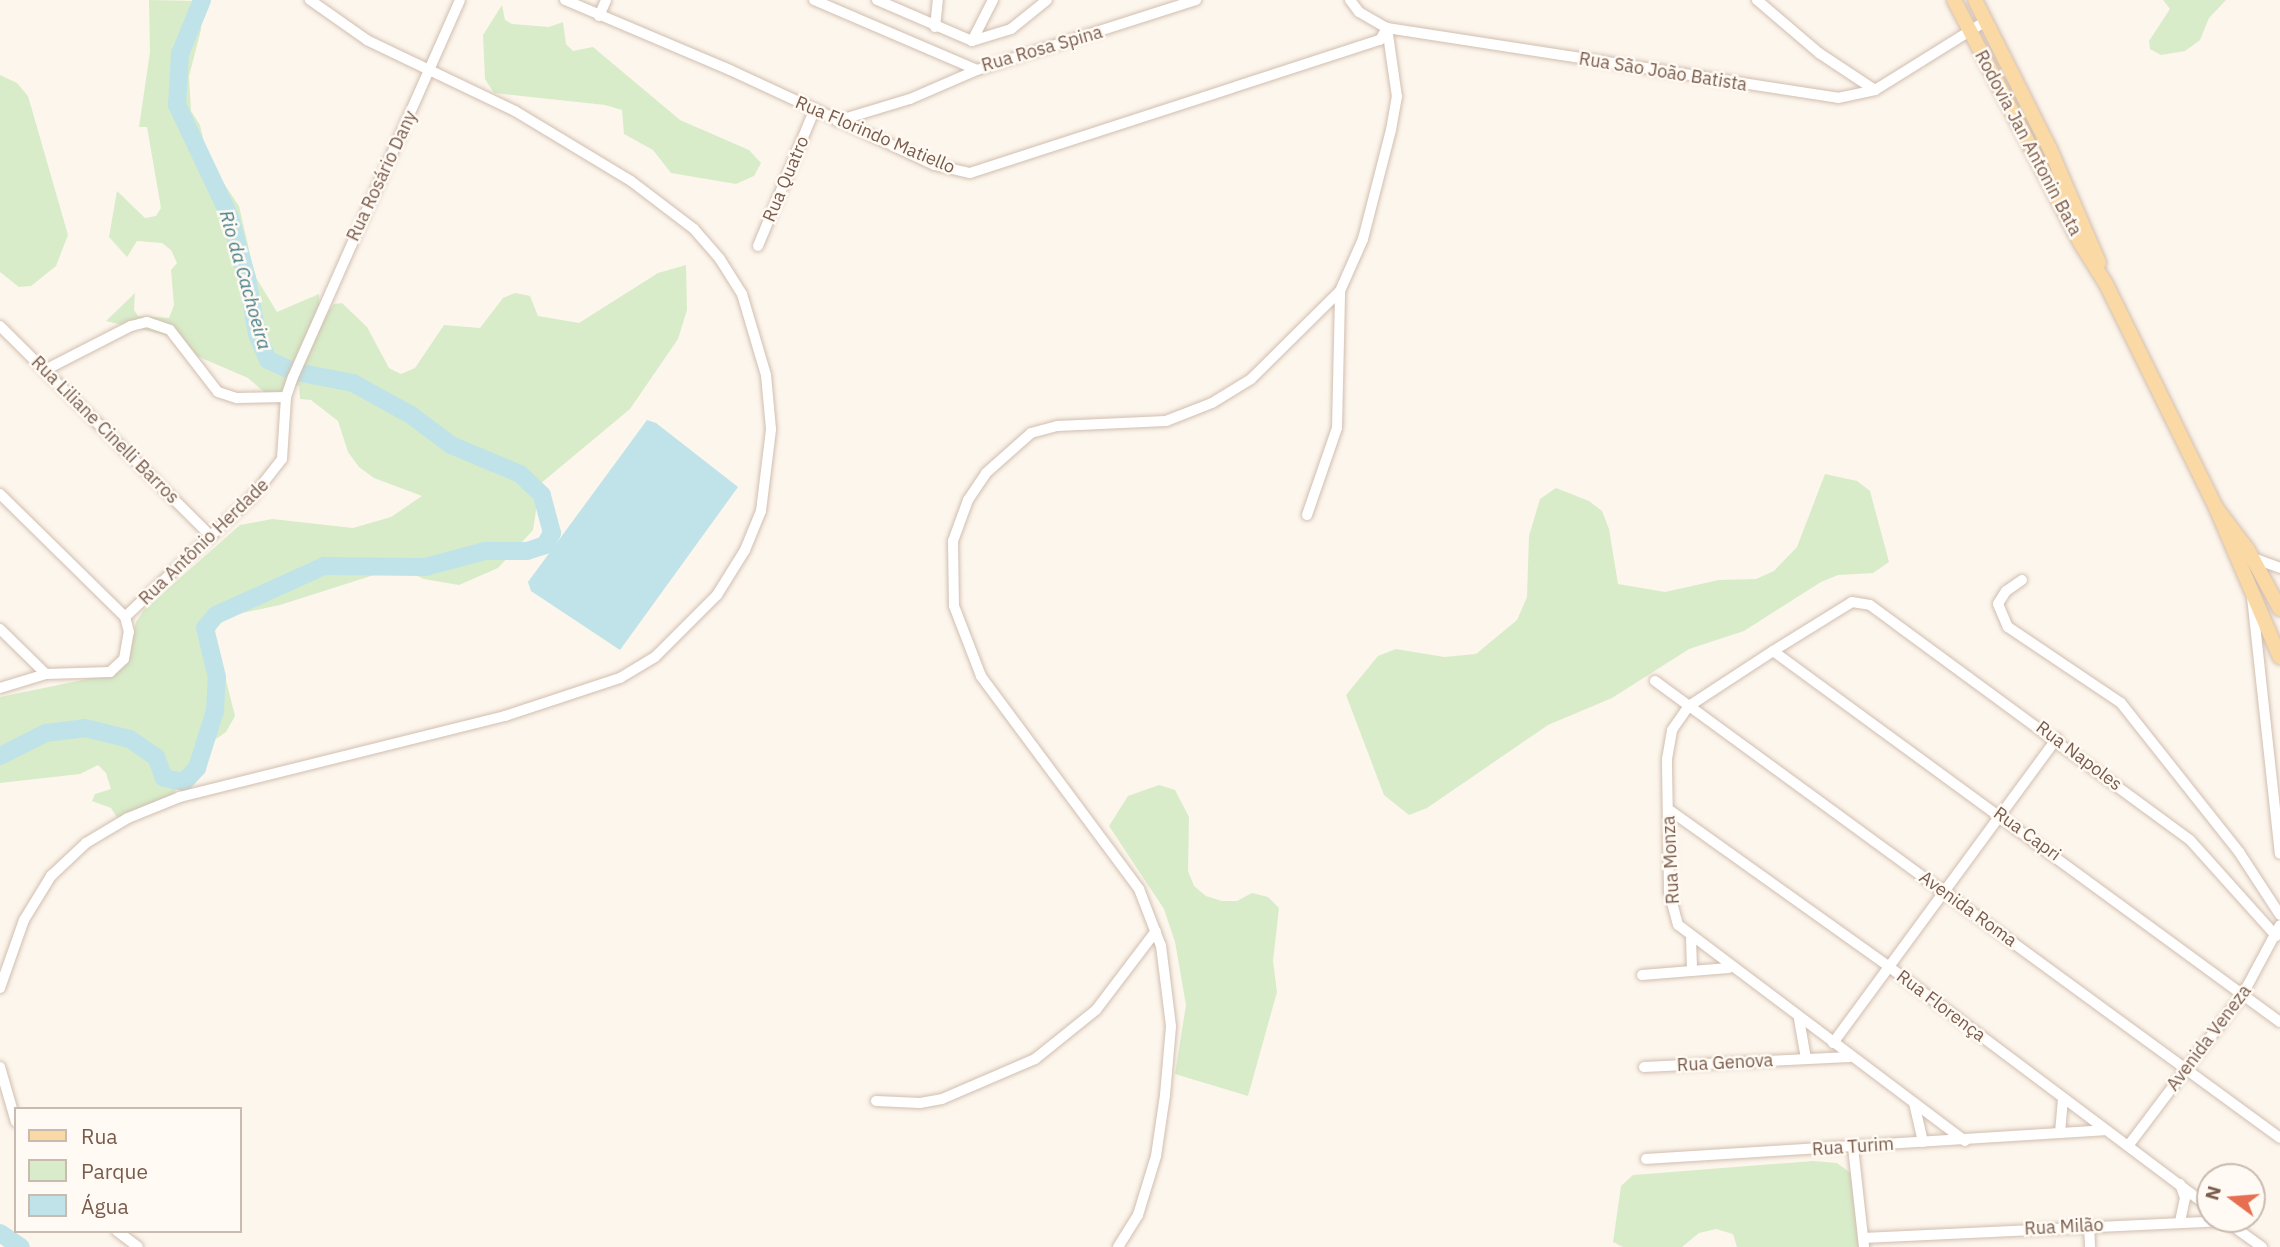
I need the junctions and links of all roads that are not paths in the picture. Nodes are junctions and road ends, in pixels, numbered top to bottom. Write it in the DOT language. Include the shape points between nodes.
graph roads {
  1 [pos="310,0"];
  2 [pos="460,0"];
  3 [pos="565,0"];
  4 [pos="606,0"];
  5 [pos="814,0"];
  6 [pos="877,0"];
  7 [pos="938,0"];
  8 [pos="993,0"];
  9 [pos="1047,0"];
  10 [pos="1196,0"];
  11 [pos="1350,0"];
  12 [pos="1757,0"];
  13 [pos="1954,0"];
  14 [pos="1975,0"];
  15 [pos="599,16"];
  16 [pos="1986,21"];
  17 [pos="935,27"];
  18 [pos="1387,28"];
  19 [pos="1970,32"];
  20 [pos="972,41"];
  21 [pos="977,70"];
  22 [pos="430,71"];
  23 [pos="1875,90"];
  24 [pos="814,111"];
  25 [pos="836,121"];
  26 [pos="758,246"];
  27 [pos="2106,284"];
  28 [pos="1340,291"];
  29 [pos="0,326"];
  30 [pos="45,370"];
  31 [pos="293,377"];
  32 [pos="286,397"];
  33 [pos="0,494"];
  34 [pos="2216,508"];
  35 [pos="1307,515"];
  36 [pos="209,534"];
  37 [pos="2253,558"];
  38 [pos="2280,568"];
  39 [pos="2022,580"];
  40 [pos="2270,590"];
  41 [pos="2252,597"];
  42 [pos="1861,601"];
  43 [pos="2280,609"];
  44 [pos="125,617"];
  45 [pos="0,629"];
  46 [pos="1773,651"];
  47 [pos="2280,656"];
  48 [pos="46,674"];
  49 [pos="1655,681"];
  50 [pos="0,688"];
  51 [pos="1689,706"];
  52 [pos="2057,738"];
  53 [pos="1668,810"];
  54 [pos="2000,814"];
  55 [pos="2280,853"];
  56 [pos="1943,892"];
  57 [pos="2280,915"];
  58 [pos="2280,925"];
  59 [pos="1156,931"];
  60 [pos="2276,936"];
  61 [pos="1691,939"];
  62 [pos="1888,966"];
  63 [pos="1729,968"];
  64 [pos="1692,971"];
  65 [pos="1642,975"];
  66 [pos="0,988"];
  67 [pos="2243,994"];
  68 [pos="1799,1019"];
  69 [pos="2280,1021"];
  70 [pos="1833,1043"];
  71 [pos="1806,1058"];
  72 [pos="1850,1058"];
  73 [pos="0,1067"];
  74 [pos="1644,1067"];
  75 [pos="2187,1068"];
  76 [pos="2063,1100"];
  77 [pos="876,1101"];
  78 [pos="1914,1103"];
  79 [pos="14,1115"];
  80 [pos="2103,1130"];
  81 [pos="2060,1133"];
  82 [pos="2280,1138"];
  83 [pos="1965,1141"];
  84 [pos="1923,1142"];
  85 [pos="2128,1146"];
  86 [pos="1853,1147"];
  87 [pos="1646,1159"];
  88 [pos="2180,1183"];
  89 [pos="2196,1196"];
  90 [pos="2180,1221"];
  91 [pos="2196,1221"];
  92 [pos="2089,1226"];
  93 [pos="120,1233"];
  94 [pos="2243,1233"];
  95 [pos="1864,1243"];
  96 [pos="138,1247"];
  97 [pos="1118,1247"];
  98 [pos="2090,1247"];
  99 [pos="2262,1247"];
  1 -- 22 [label="street" via="367,40"];
  2 -- 22 [label="street, Rua Rosário Dany"];
  3 -- 15 [label="street, Rua Florindo Matiello"];
  4 -- 15 [label="street"];
  5 -- 21 [label="street, Rua Rosa Spina"];
  6 -- 17 [label="street"];
  7 -- 17 [label="street"];
  8 -- 20 [label="street"];
  9 -- 20 [label="street" via="1011,29"];
  10 -- 21 [label="street, Rua Rosa Spina"];
  11 -- 18 [label="street, Rua São João Batista" via="1359,12"];
  12 -- 23 [label="street" via="1819,53"];
  13 -- 19 [label="main road, Rodovia Jan Antonin Bata"];
  14 -- 16 [label="main road, Rodovia Jan Antonin Bata"];
  15 -- 24 [label="street, Rua Florindo Matiello" via="730,70"];
  16 -- 19 [label="street, Rua São João Batista"];
  16 -- 27 [label="main road, Rodovia Jan Antonin Bata" via="2075,202"];
  17 -- 20 [label="street"];
  18 -- 23 [label="street, Rua São João Batista" via="1838,98"];
  18 -- 25 [label="street, Rua Florindo Matiello" via="1380,40 981,172 935,165"];
  18 -- 28 [label="street" via="1396,97 1391,130 1363,240"];
  19 -- 23 [label="street, Rua São João Batista"];
  19 -- 27 [label="main road, Rodovia Jan Antonin Bata"];
  21 -- 25 [label="street" via="910,99"];
  22 -- 31 [label="street, Rua Rosário Dany"];
  22 -- 66 [label="street" via="515,111 631,181 694,229 720,259 742,294 757,336 771,429 761,511 745,551 717,595 688,628 655,657 620,678 505,716 180,797 128,818 86,843 51,876 24,920"];
  24 -- 25 [label="street, Rua Florindo Matiello"];
  24 -- 26 [label="street, Rua Quatro"];
  27 -- 34 [label="main road, Rodovia Jan Antonin Bata"];
  28 -- 35 [label="street" via="1337,428"];
  28 -- 59 [label="street" via="1251,379 1212,403 1166,421 1057,426 1031,433 986,473 968,500 953,541 954,606 981,676 1139,889"];
  29 -- 30 [label="street, Rua Liliane Cinelli Barros"];
  30 -- 32 [label="street" via="147,322 170,330 218,392 237,398"];
  30 -- 36 [label="street, Rua Liliane Cinelli Barros"];
  31 -- 32 [label="street, Rua Antônio Herdade"];
  32 -- 36 [label="street, Rua Antônio Herdade" via="282,459 272,477"];
  33 -- 44 [label="street"];
  34 -- 37 [label="main road, Rodovia Jan Antonin Bata"];
  34 -- 41 [label="main road, Rodovia Jan Antonin Bata"];
  36 -- 44 [label="street, Rua Antônio Herdade"];
  37 -- 38 [label="street"];
  37 -- 40 [label="main road, Rodovia Jan Antonin Bata"];
  39 -- 57 [label="street" via="2006,591 1998,604 2008,626 2121,703 2239,852"];
  40 -- 41 [label="main road"];
  40 -- 43 [label="main road, Rodovia Jan Antonin Bata"];
  41 -- 47 [label="main road, Rodovia Jan Antonin Bata"];
  41 -- 55 [label="street"];
  42 -- 46 [label="street, Rua Monza" via="1852,602"];
  42 -- 52 [label="street, Rua Napoles"];
  44 -- 48 [label="street, Rua Antônio Herdade" via="127,647 118,667 97,673"];
  45 -- 48 [label="street"];
  46 -- 51 [label="street, Rua Monza"];
  46 -- 54 [label="street, Rua Capri"];
  48 -- 50 [label="street, Rua Antônio Herdade"];
  49 -- 51 [label="street, Avenida Roma"];
  51 -- 53 [label="street, Rua Monza" via="1669,742"];
  51 -- 56 [label="street, Avenida Roma"];
  52 -- 54 [label="street"];
  52 -- 60 [label="street, Rua Napoles" via="2190,840"];
  53 -- 61 [label="street, Rua Monza" via="1668,892 1678,925"];
  53 -- 62 [label="street, Rua Florença"];
  54 -- 56 [label="street"];
  54 -- 67 [label="street, Rua Capri"];
  56 -- 62 [label="street"];
  56 -- 75 [label="street, Avenida Roma"];
  58 -- 60 [label="street, Avenida Veneza"];
  59 -- 77 [label="street" via="1096,1010 1035,1059 942,1099"];
  59 -- 97 [label="street" via="1169,986 1165,1095 1156,1156 1138,1215"];
  60 -- 67 [label="street, Avenida Veneza"];
  61 -- 63 [label="street, Rua Monza"];
  61 -- 64 [label="street"];
  62 -- 70 [label="street"];
  62 -- 76 [label="street, Rua Florença"];
  63 -- 64 [label="street"];
  63 -- 68 [label="street, Rua Monza"];
  64 -- 65 [label="street"];
  67 -- 69 [label="street, Rua Capri"];
  67 -- 75 [label="street, Avenida Veneza"];
  68 -- 70 [label="street, Rua Monza"];
  68 -- 71 [label="street"];
  70 -- 72 [label="street, Rua Monza"];
  71 -- 72 [label="street, Rua Genova"];
  71 -- 74 [label="street, Rua Genova"];
  72 -- 78 [label="street, Rua Monza"];
  73 -- 79 [label="street"];
  75 -- 82 [label="street, Avenida Roma"];
  75 -- 85 [label="street, Avenida Veneza"];
  76 -- 80 [label="street, Rua Florença"];
  76 -- 81 [label="street"];
  78 -- 83 [label="street, Rua Monza"];
  78 -- 84 [label="street"];
  80 -- 81 [label="street, Rua Turim"];
  80 -- 85 [label="street, Rua Florença"];
  81 -- 83 [label="street, Rua Turim"];
  83 -- 84 [label="street, Rua Turim"];
  84 -- 86 [label="street, Rua Turim"];
  85 -- 88 [label="street, Rua Florença"];
  86 -- 87 [label="street, Rua Turim"];
  86 -- 95 [label="street"];
  88 -- 89 [label="street, Rua Florença"];
  88 -- 90 [label="street" via="2185,1198"];
  90 -- 91 [label="street, Rua Milão"];
  90 -- 92 [label="street, Rua Milão"];
  92 -- 95 [label="street, Rua Milão"];
  92 -- 98 [label="street"];
  93 -- 96 [label="street"];
  94 -- 99 [label="street"];
}
